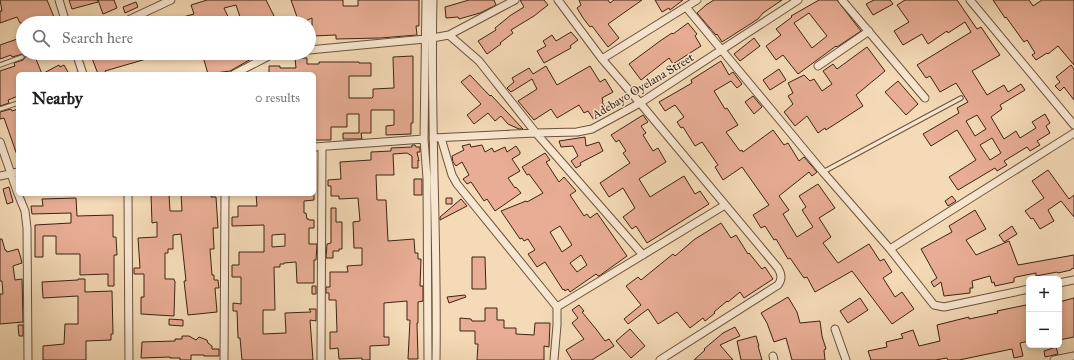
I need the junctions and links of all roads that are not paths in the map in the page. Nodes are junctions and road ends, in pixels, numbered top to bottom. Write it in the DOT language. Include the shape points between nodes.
graph roads {
  1 [pos="59,0"];
  2 [pos="171,0"];
  3 [pos="426,0"];
  4 [pos="433,0"];
  5 [pos="515,0"];
  6 [pos="558,0"];
  7 [pos="697,0"];
  8 [pos="798,0"];
  9 [pos="842,0"];
  10 [pos="970,0"];
  11 [pos="686,6"];
  12 [pos="64,16"];
  13 [pos="137,16"];
  14 [pos="429,18"];
  15 [pos="869,31"];
  16 [pos="449,35"];
  17 [pos="428,38"];
  18 [pos="316,49"];
  19 [pos="722,50"];
  20 [pos="16,59"];
  21 [pos="602,59"];
  22 [pos="78,60"];
  23 [pos="261,60"];
  24 [pos="0,65"];
  25 [pos="818,66"];
  26 [pos="82,72"];
  27 [pos="238,72"];
  28 [pos="925,98"];
  29 [pos="960,98"];
  30 [pos="640,103"];
  31 [pos="16,104"];
  32 [pos="0,109"];
  33 [pos="1074,125"];
  34 [pos="536,133"];
  35 [pos="1074,133"];
  36 [pos="433,138"];
  37 [pos="441,138"];
  38 [pos="424,139"];
  39 [pos="0,142"];
  40 [pos="316,147"];
  41 [pos="322,147"];
  42 [pos="16,172"];
  43 [pos="823,172"];
  44 [pos="10,174"];
  45 [pos="0,176"];
  46 [pos="16,189"];
  47 [pos="19,196"];
  48 [pos="128,196"];
  49 [pos="225,196"];
  50 [pos="725,204"];
  51 [pos="890,249"];
  52 [pos="643,255"];
  53 [pos="1074,280"];
  54 [pos="1062,282"];
  55 [pos="1026,290"];
  56 [pos="556,307"];
  57 [pos="835,329"];
  58 [pos="428,343"];
  59 [pos="436,343"];
  60 [pos="1074,356"];
  61 [pos="28,360"];
  62 [pos="128,360"];
  63 [pos="224,360"];
  64 [pos="321,360"];
  65 [pos="428,360"];
  66 [pos="436,360"];
  67 [pos="554,360"];
  68 [pos="660,360"];
  69 [pos="846,360"];
  70 [pos="1054,360"];
  1 -- 12 [label="street"];
  2 -- 13 [label="street"];
  3 -- 14 [label="street"];
  4 -- 14 [label="street"];
  5 -- 16 [label="street"];
  6 -- 21 [label="street"];
  7 -- 11 [label="street"];
  8 -- 19 [label="street, Adebayo Oyelana Street"];
  9 -- 15 [label="street"];
  10 -- 33 [label="street"];
  11 -- 19 [label="street"];
  11 -- 21 [label="street"];
  14 -- 17 [label="street"];
  15 -- 25 [label="street"];
  15 -- 28 [label="street"];
  16 -- 17 [label="street"];
  16 -- 34 [label="street" via="479,61"];
  17 -- 18 [label="street"];
  17 -- 36 [label="street"];
  17 -- 38 [label="street"];
  19 -- 30 [label="street, Adebayo Oyelana Street"];
  19 -- 43 [label="street"];
  20 -- 24 [label="lane"];
  21 -- 30 [label="street"];
  22 -- 26 [label="street"];
  23 -- 27 [label="street"];
  29 -- 43 [label="lane"];
  30 -- 34 [label="street, Adebayo Oyelana Street" via="592,129"];
  30 -- 50 [label="street"];
  31 -- 32 [label="lane"];
  34 -- 37 [label="street, Adebayo Oyelana Street"];
  34 -- 52 [label="street"];
  35 -- 51 [label="street"];
  36 -- 37 [label="street, Adebayo Oyelana Street"];
  36 -- 59 [label="street"];
  37 -- 56 [label="street" via="457,184"];
  38 -- 41 [label="street"];
  38 -- 58 [label="street" via="427,178"];
  39 -- 44 [label="street"];
  40 -- 41 [label="street"];
  41 -- 64 [label="street"];
  42 -- 44 [label="street"];
  43 -- 51 [label="street"];
  44 -- 45 [label="street"];
  44 -- 46 [label="street"];
  47 -- 61 [label="street" via="25,211 27,228"];
  48 -- 62 [label="street"];
  49 -- 63 [label="street"];
  50 -- 52 [label="street"];
  50 -- 68 [label="street" via="778,268 781,280"];
  51 -- 55 [label="street" via="929,301 938,307"];
  52 -- 56 [label="street"];
  53 -- 54 [label="street"];
  56 -- 67 [label="street"];
  57 -- 69 [label="street"];
  58 -- 59 [label="street"];
  58 -- 65 [label="street"];
  59 -- 66 [label="street"];
  60 -- 70 [label="street"];
}
